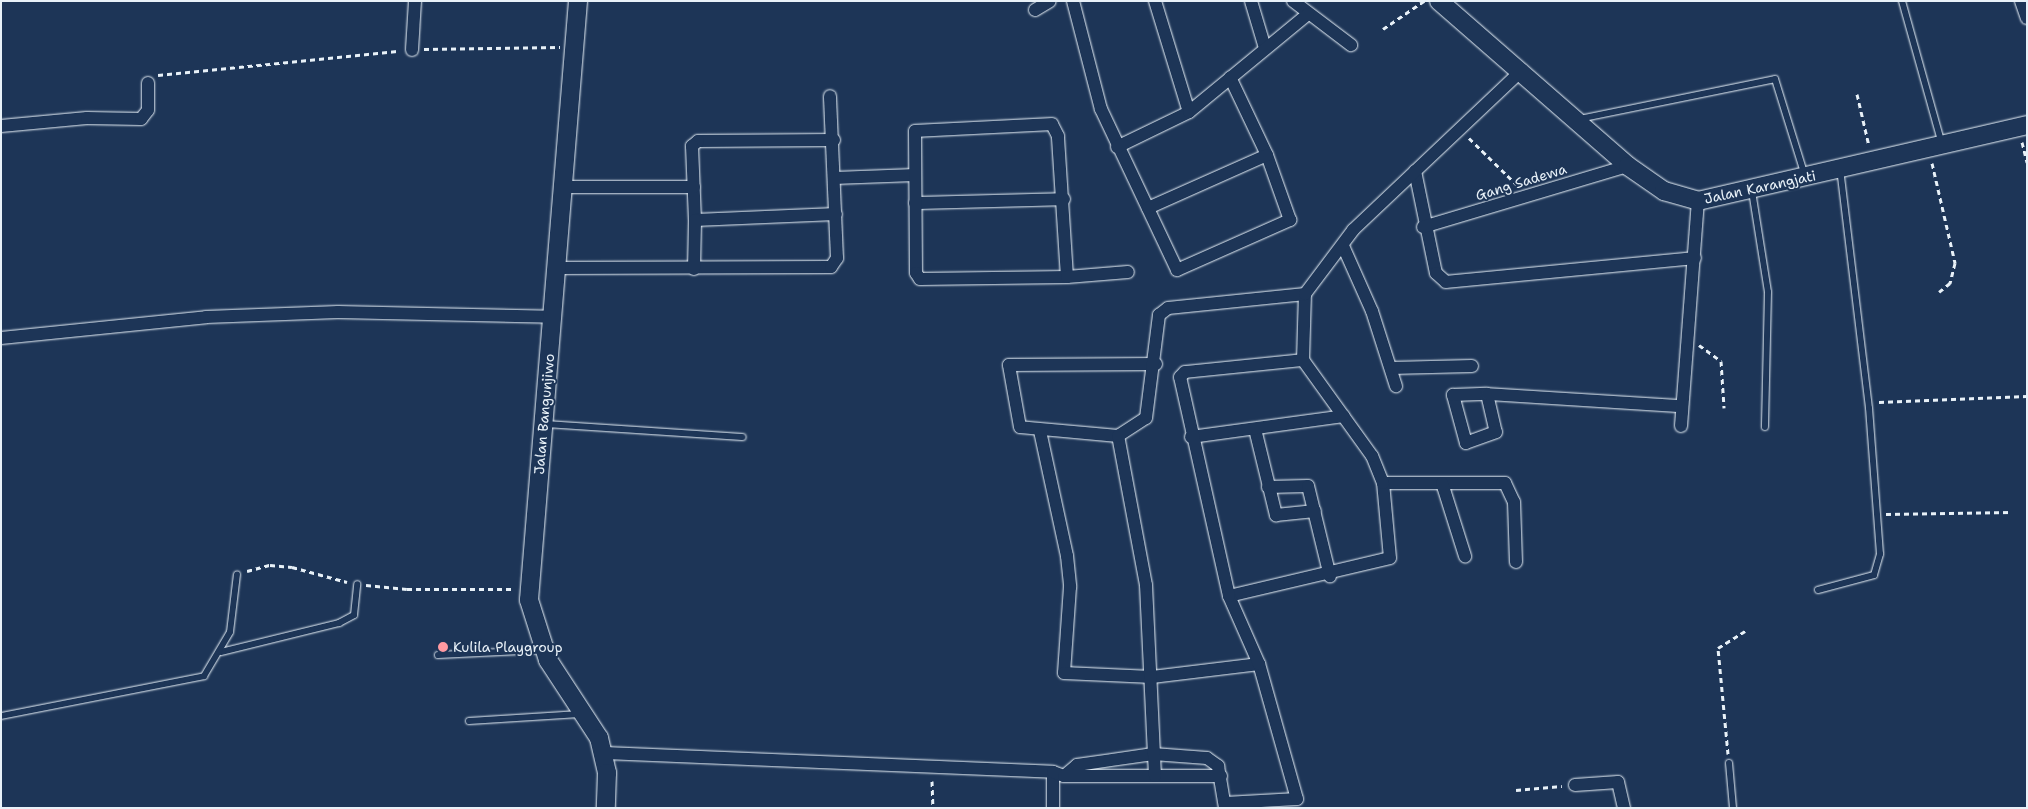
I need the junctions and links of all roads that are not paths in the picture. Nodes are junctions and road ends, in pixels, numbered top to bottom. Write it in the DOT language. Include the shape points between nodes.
graph roads {
  1 [pos="415,1"];
  2 [pos="578,1"];
  3 [pos="1050,1"];
  4 [pos="1073,1"];
  5 [pos="1155,1"];
  6 [pos="1252,1"];
  7 [pos="1293,1"];
  8 [pos="1439,1"];
  9 [pos="1902,1"];
  10 [pos="2021,1"];
  11 [pos="1035,10"];
  12 [pos="1308,14"];
  13 [pos="2027,18"];
  14 [pos="1351,45"];
  15 [pos="1265,48"];
  16 [pos="412,50"];
  17 [pos="1522,70"];
  18 [pos="1230,77"];
  19 [pos="148,83"];
  20 [pos="830,96"];
  21 [pos="1189,112"];
  22 [pos="1572,120"];
  23 [pos="2027,125"];
  24 [pos="1,126"];
  25 [pos="834,140"];
  26 [pos="1117,146"];
  27 [pos="1936,147"];
  28 [pos="1267,155"];
  29 [pos="1628,166"];
  30 [pos="1840,170"];
  31 [pos="1415,171"];
  32 [pos="915,175"];
  33 [pos="834,178"];
  34 [pos="1805,178"];
  35 [pos="563,187"];
  36 [pos="694,187"];
  37 [pos="1752,191"];
  38 [pos="1064,199"];
  39 [pos="1698,201"];
  40 [pos="915,203"];
  41 [pos="1148,208"];
  42 [pos="836,214"];
  43 [pos="695,220"];
  44 [pos="1423,227"];
  45 [pos="1343,246"];
  46 [pos="1695,258"];
  47 [pos="556,268"];
  48 [pos="694,269"];
  49 [pos="1128,272"];
  50 [pos="1067,277"];
  51 [pos="1305,294"];
  52 [pos="552,317"];
  53 [pos="1,338"];
  54 [pos="1303,360"];
  55 [pos="1156,364"];
  56 [pos="1472,366"];
  57 [pos="1391,368"];
  58 [pos="1396,386"];
  59 [pos="1487,394"];
  60 [pos="1680,406"];
  61 [pos="1344,416"];
  62 [pos="543,424"];
  63 [pos="1681,426"];
  64 [pos="1765,427"];
  65 [pos="1255,428"];
  66 [pos="1040,431"];
  67 [pos="1118,436"];
  68 [pos="743,437"];
  69 [pos="1191,437"];
  70 [pos="1383,483"];
  71 [pos="1442,483"];
  72 [pos="1268,487"];
  73 [pos="1315,511"];
  74 [pos="1465,556"];
  75 [pos="1516,562"];
  76 [pos="237,574"];
  77 [pos="1330,576"];
  78 [pos="357,584"];
  79 [pos="1818,590"];
  80 [pos="1229,596"];
  81 [pos="544,649"];
  82 [pos="221,652"];
  83 [pos="438,655"];
  84 [pos="1259,664"];
  85 [pos="1152,678"];
  86 [pos="585,714"];
  87 [pos="1,716"];
  88 [pos="469,721"];
  89 [pos="605,753"];
  90 [pos="1153,754"];
  91 [pos="1729,763"];
  92 [pos="1058,774"];
  93 [pos="1155,776"];
  94 [pos="1220,776"];
  95 [pos="1576,785"];
  96 [pos="1298,803"];
  97 [pos="1225,805"];
  98 [pos="606,808"];
  99 [pos="1053,808"];
  100 [pos="1624,808"];
  101 [pos="1733,808"];
  1 -- 16 [label="street"];
  2 -- 35 [label="main road, Jalan Bangunjiwo"];
  3 -- 11 [label="street"];
  4 -- 26 [label="street" via="1101,110"];
  5 -- 21 [label="street"];
  6 -- 15 [label="street"];
  7 -- 12 [label="street"];
  8 -- 17 [label="main road, Jalan Karangjati"];
  9 -- 27 [label="lane"];
  10 -- 13 [label="street"];
  12 -- 14 [label="street"];
  12 -- 15 [label="street"];
  15 -- 18 [label="street"];
  17 -- 22 [label="main road, Jalan Karangjati"];
  17 -- 31 [label="street"];
  18 -- 21 [label="street"];
  18 -- 28 [label="street"];
  19 -- 24 [label="street" via="148,110 142,119 88,118"];
  20 -- 25 [label="street"];
  21 -- 26 [label="street"];
  22 -- 29 [label="main road, Jalan Karangjati"];
  22 -- 34 [label="lane" via="1775,79"];
  23 -- 27 [label="main road, Jalan Karangjati"];
  25 -- 33 [label="street"];
  25 -- 36 [label="street" via="698,141 692,146"];
  26 -- 41 [label="street"];
  27 -- 30 [label="main road, Jalan Karangjati"];
  28 -- 41 [label="street"];
  28 -- 41 [label="street" via="1290,220 1182,270 1173,267"];
  29 -- 39 [label="main road, Jalan Karangjati" via="1664,191"];
  29 -- 44 [label="street, Gang Sadewa"];
  30 -- 34 [label="main road, Jalan Karangjati"];
  30 -- 79 [label="lane" via="1868,402 1880,554 1874,575"];
  31 -- 44 [label="street"];
  31 -- 45 [label="street" via="1352,230"];
  32 -- 33 [label="street"];
  32 -- 38 [label="street" via="914,131 1048,122 1058,136"];
  32 -- 40 [label="street"];
  33 -- 42 [label="street"];
  34 -- 37 [label="main road, Jalan Karangjati"];
  35 -- 36 [label="street"];
  35 -- 47 [label="main road, Jalan Bangunjiwo"];
  36 -- 43 [label="street"];
  37 -- 39 [label="main road, Jalan Karangjati"];
  37 -- 64 [label="lane" via="1768,292"];
  38 -- 40 [label="street"];
  38 -- 50 [label="street"];
  39 -- 46 [label="street"];
  40 -- 50 [label="street" via="916,272 923,281"];
  42 -- 43 [label="street"];
  42 -- 48 [label="street" via="837,258 831,267"];
  43 -- 48 [label="street"];
  44 -- 46 [label="street" via="1436,273 1446,282"];
  45 -- 51 [label="street"];
  45 -- 57 [label="street"];
  46 -- 60 [label="street"];
  47 -- 48 [label="street"];
  47 -- 52 [label="main road, Jalan Bangunjiwo"];
  49 -- 50 [label="street"];
  51 -- 54 [label="street"];
  51 -- 55 [label="street" via="1168,308 1159,315"];
  52 -- 53 [label="street" via="338,312 244,315"];
  52 -- 62 [label="main road, Jalan Bangunjiwo"];
  54 -- 61 [label="street"];
  54 -- 69 [label="street" via="1182,374"];
  55 -- 66 [label="street" via="1010,363 1020,427"];
  55 -- 67 [label="street" via="1146,418"];
  56 -- 57 [label="street"];
  57 -- 58 [label="street"];
  59 -- 60 [label="street"];
  60 -- 63 [label="street"];
  61 -- 65 [label="street"];
  61 -- 70 [label="street" via="1372,456"];
  62 -- 68 [label="lane"];
  62 -- 81 [label="main road, Jalan Bangunjiwo" via="530,588 534,623"];
  65 -- 69 [label="street"];
  65 -- 72 [label="street"];
  66 -- 67 [label="street"];
  66 -- 85 [label="street" via="1067,556 1070,587 1064,673"];
  67 -- 85 [label="street" via="1146,585"];
  69 -- 80 [label="street"];
  70 -- 71 [label="street"];
  70 -- 77 [label="street" via="1390,558"];
  71 -- 74 [label="street"];
  71 -- 75 [label="street" via="1499,482 1510,488"];
  72 -- 73 [label="street" via="1305,484"];
  72 -- 73 [label="street" via="1276,514"];
  73 -- 77 [label="street"];
  76 -- 82 [label="lane" via="230,632"];
  77 -- 80 [label="street"];
  78 -- 82 [label="lane" via="354,614 339,623"];
  80 -- 84 [label="street"];
  81 -- 83 [label="lane"];
  81 -- 86 [label="main road, Jalan Bangunjiwo"];
  82 -- 87 [label="lane" via="195,682"];
  84 -- 85 [label="street"];
  84 -- 96 [label="street"];
  85 -- 90 [label="street"];
  86 -- 88 [label="lane"];
  86 -- 89 [label="main road, Jalan Bangunjiwo"];
  89 -- 92 [label="street"];
  89 -- 98 [label="main road, Jalan Bangunjiwo"];
  90 -- 92 [label="street" via="1077,765"];
  90 -- 93 [label="street"];
  90 -- 94 [label="street" via="1208,758 1215,762"];
  91 -- 101 [label="lane"];
  92 -- 93 [label="street"];
  92 -- 99 [label="street"];
  93 -- 94 [label="street"];
  94 -- 97 [label="street"];
  95 -- 100 [label="street" via="1618,782"];
  96 -- 97 [label="street"];
}
